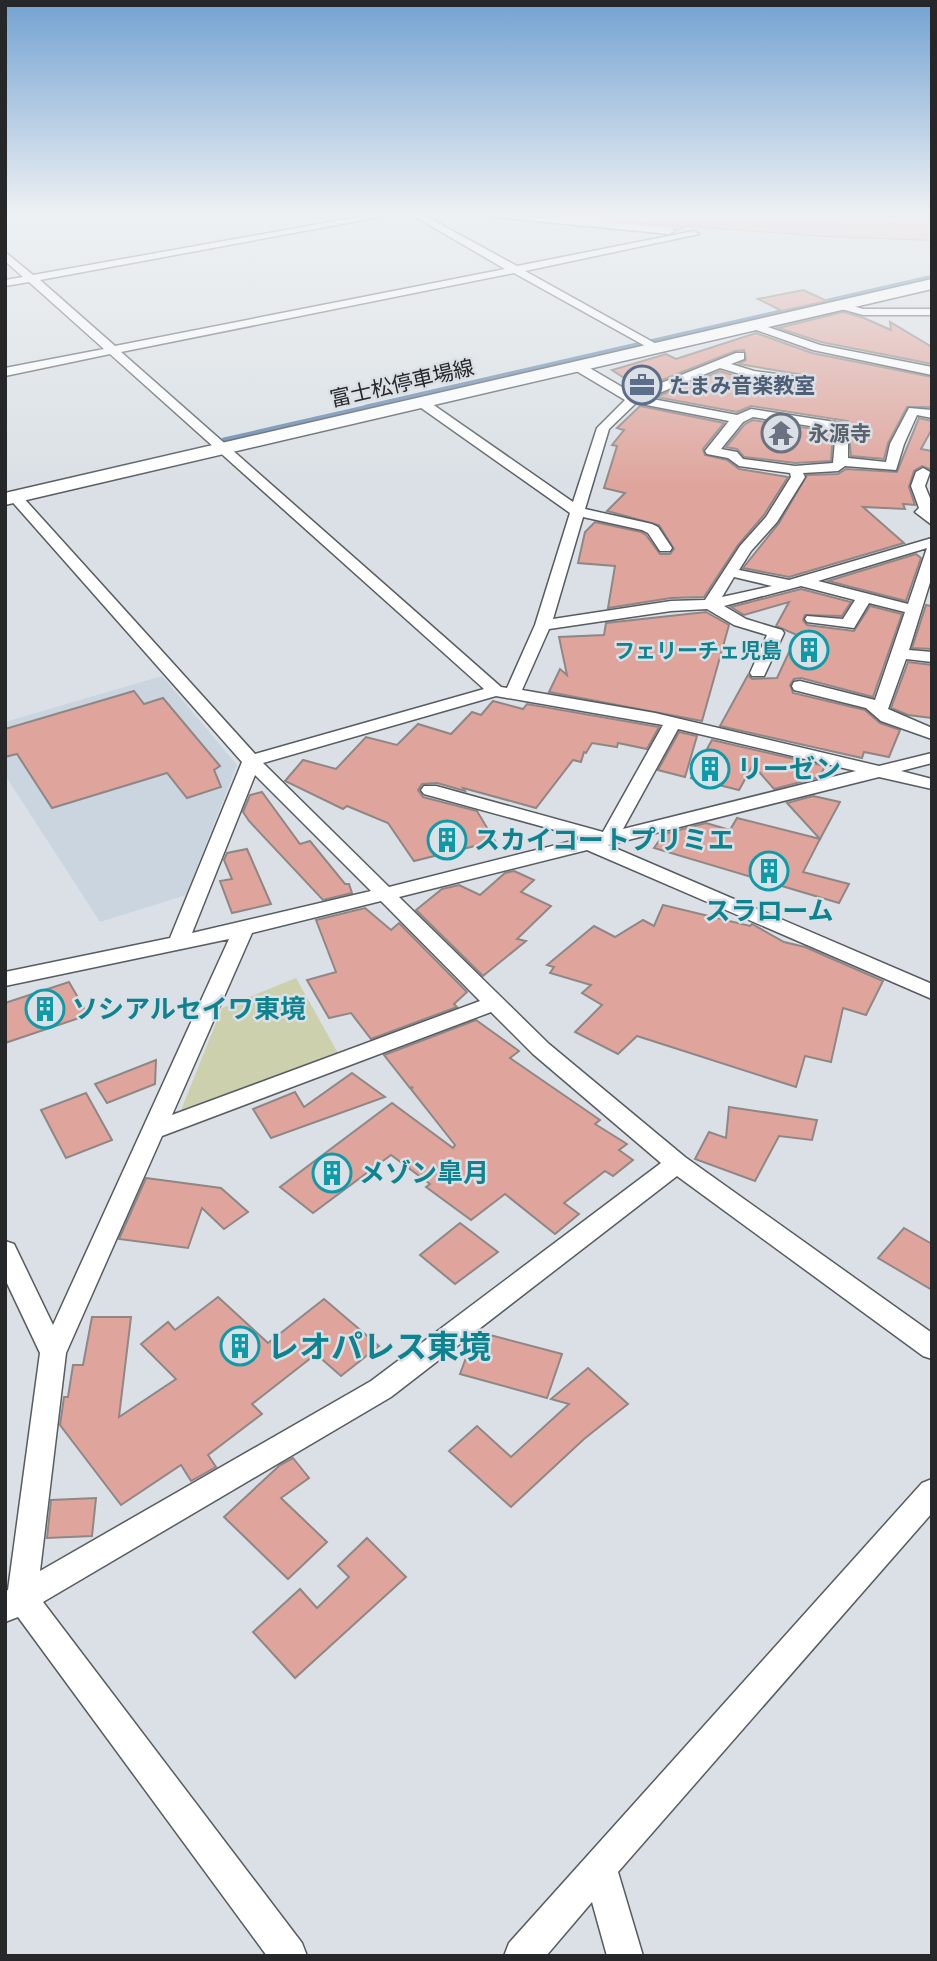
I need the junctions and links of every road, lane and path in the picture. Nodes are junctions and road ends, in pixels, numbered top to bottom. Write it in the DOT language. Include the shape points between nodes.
graph roads {
  1 [pos="61,304"];
  2 [pos="344,304"];
  3 [pos="577,304"];
  4 [pos="845,304"];
  5 [pos="838,305"];
  6 [pos="932,312"];
  7 [pos="752,325"];
  8 [pos="651,345"];
  9 [pos="113,350"];
  10 [pos="740,356"];
  11 [pos="719,363"];
  12 [pos="578,366"];
  13 [pos="932,371"];
  14 [pos="5,372"];
  15 [pos="804,382"];
  16 [pos="633,399"];
  17 [pos="421,402"];
  18 [pos="932,414"];
  19 [pos="738,419"];
  20 [pos="223,448"];
  21 [pos="841,461"];
  22 [pos="795,470"];
  23 [pos="912,470"];
  24 [pos="10,498"];
  25 [pos="577,511"];
  26 [pos="932,521"];
  27 [pos="932,542"];
  28 [pos="665,548"];
  29 [pos="932,551"];
  30 [pos="730,572"];
  31 [pos="796,584"];
  32 [pos="864,598"];
  33 [pos="710,604"];
  34 [pos="921,605"];
  35 [pos="813,619"];
  36 [pos="543,625"];
  37 [pos="900,654"];
  38 [pos="932,657"];
  39 [pos="758,673"];
  40 [pos="800,686"];
  41 [pos="505,691"];
  42 [pos="879,711"];
  43 [pos="673,722"];
  44 [pos="932,734"];
  45 [pos="932,758"];
  46 [pos="251,761"];
  47 [pos="883,771"];
  48 [pos="932,784"];
  49 [pos="430,790"];
  50 [pos="598,841"];
  51 [pos="387,894"];
  52 [pos="244,929"];
  53 [pos="177,945"];
  54 [pos="5,979"];
  55 [pos="932,992"];
  56 [pos="495,1003"];
  57 [pos="152,1131"];
  58 [pos="677,1163"];
  59 [pos="5,1251"];
  60 [pos="932,1348"];
  61 [pos="53,1353"];
  62 [pos="932,1492"];
  63 [pos="14,1603"];
  64 [pos="600,1868"];
  65 [pos="289,1956"];
  66 [pos="522,1956"];
  67 [pos="625,1956"];
  1 -- 9 [label="street"];
  2 -- 9 [label="street"];
  3 -- 8 [label="street"];
  4 -- 5 [label="main road, 富士松停車場線"];
  5 -- 6 [label="street" via="863,312"];
  5 -- 7 [label="main road, 富士松停車場線"];
  7 -- 8 [label="main road, 富士松停車場線"];
  7 -- 13 [label="street" via="817,348"];
  8 -- 12 [label="main road, 富士松停車場線"];
  9 -- 14 [label="street"];
  9 -- 20 [label="street"];
  10 -- 11 [label="street"];
  11 -- 15 [label="street"];
  11 -- 16 [label="street"];
  12 -- 16 [label="street"];
  12 -- 17 [label="main road, 富士松停車場線"];
  16 -- 19 [label="street"];
  16 -- 25 [label="street" via="603,428"];
  17 -- 20 [label="main road, 富士松停車場線"];
  17 -- 25 [label="street"];
  18 -- 23 [label="street" via="913,411 897,444"];
  19 -- 21 [label="street" via="751,413 843,428"];
  19 -- 22 [label="street" via="712,451 732,455 739,462"];
  20 -- 24 [label="main road, 富士松停車場線"];
  20 -- 41 [label="street"];
  21 -- 22 [label="street" via="830,469"];
  21 -- 23 [label="street"];
  22 -- 30 [label="street" via="798,477 788,496"];
  23 -- 26 [label="street" via="927,509 922,512"];
  24 -- 46 [label="street"];
  25 -- 28 [label="street" via="647,527"];
  25 -- 36 [label="street"];
  27 -- 31 [label="street"];
  29 -- 34 [label="street"];
  30 -- 31 [label="street"];
  30 -- 33 [label="street"];
  31 -- 32 [label="street"];
  31 -- 33 [label="street"];
  32 -- 34 [label="street"];
  32 -- 35 [label="street" via="848,625"];
  33 -- 36 [label="street"];
  33 -- 39 [label="street" via="740,622 776,633"];
  34 -- 37 [label="street"];
  36 -- 41 [label="street"];
  37 -- 38 [label="street"];
  37 -- 42 [label="street"];
  40 -- 42 [label="street" via="872,704"];
  41 -- 43 [label="street"];
  41 -- 46 [label="street"];
  42 -- 44 [label="street"];
  43 -- 47 [label="street"];
  43 -- 50 [label="street"];
  45 -- 47 [label="street"];
  46 -- 51 [label="street"];
  46 -- 53 [label="street"];
  47 -- 48 [label="street"];
  47 -- 50 [label="street"];
  49 -- 50 [label="street"];
  50 -- 51 [label="street"];
  50 -- 55 [label="street"];
  51 -- 52 [label="street"];
  51 -- 56 [label="street"];
  52 -- 53 [label="street"];
  52 -- 57 [label="street"];
  53 -- 54 [label="street"];
  56 -- 57 [label="street"];
  56 -- 58 [label="street" via="541,1049"];
  57 -- 61 [label="street"];
  58 -- 60 [label="street"];
  58 -- 63 [label="street" via="381,1389"];
  59 -- 61 [label="street"];
  61 -- 63 [label="street"];
  62 -- 64 [label="street"];
  63 -- 65 [label="street"];
  64 -- 66 [label="street"];
  64 -- 67 [label="street"];
}
